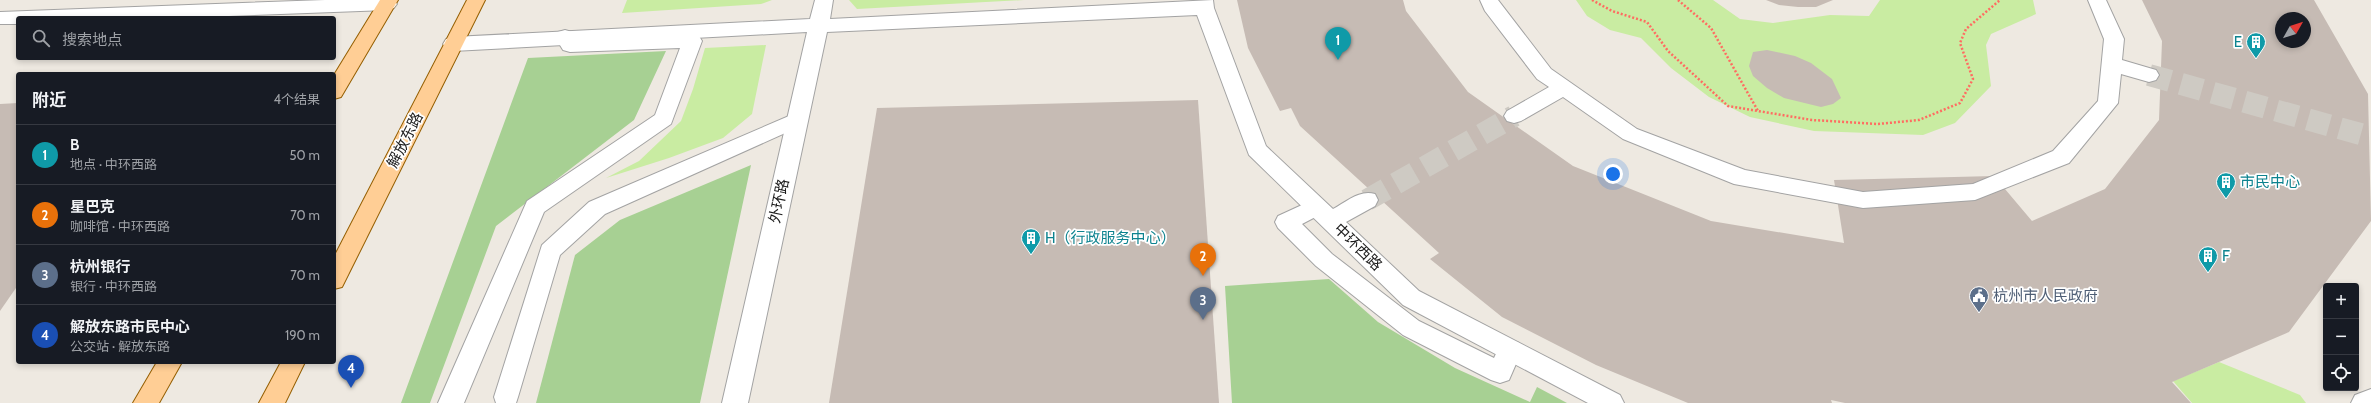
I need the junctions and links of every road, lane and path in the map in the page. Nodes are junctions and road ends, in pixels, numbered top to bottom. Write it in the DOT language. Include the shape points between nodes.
graph roads {
  1 [pos="476,0"];
  2 [pos="824,0"];
  3 [pos="1490,0"];
  4 [pos="1592,0"];
  5 [pos="1678,0"];
  6 [pos="2000,0"];
  7 [pos="2097,0"];
  8 [pos="388,2"];
  9 [pos="1204,4"];
  10 [pos="48,16"];
  11 [pos="16,17"];
  12 [pos="0,18"];
  13 [pos="817,25"];
  14 [pos="565,37"];
  15 [pos="453,44"];
  16 [pos="2112,64"];
  17 [pos="2149,75"];
  18 [pos="1564,88"];
  19 [pos="336,89"];
  20 [pos="1758,111"];
  21 [pos="1514,116"];
  22 [pos="796,120"];
  23 [pos="1367,200"];
  24 [pos="1323,214"];
  25 [pos="336,276"];
  26 [pos="1510,350"];
  27 [pos="169,364"];
  28 [pos="292,364"];
  29 [pos="506,397"];
  30 [pos="2371,400"];
  31 [pos="146,403"];
  32 [pos="272,403"];
  33 [pos="451,403"];
  34 [pos="735,403"];
  35 [pos="1611,403"];
  36 [pos="2364,403"];
  1 -- 15 [label="main road, 解放东路"];
  2 -- 13 [label="street, 外环路"];
  3 -- 18 [label="street" via="1492,7 1544,74"];
  4 -- 20 [label="path" via="1612,11 1647,22 1668,51 1728,106"];
  5 -- 20 [label="path" via="1711,28"];
  6 -- 20 [label="path" via="1966,29 1960,43 1974,79 1960,103 1919,120 1878,124 1812,120"];
  7 -- 16 [label="street" via="2114,39"];
  8 -- 10 [label="street"];
  8 -- 19 [label="main road"];
  9 -- 13 [label="street"];
  9 -- 24 [label="street, 中环西路" via="1257,150"];
  11 -- 12 [label="street"];
  13 -- 14 [label="street"];
  13 -- 22 [label="street, 外环路"];
  14 -- 15 [label="street"];
  14 -- 33 [label="street" via="570,45 692,41 664,119 535,207"];
  15 -- 25 [label="main road, 解放东路"];
  16 -- 17 [label="street"];
  16 -- 18 [label="street" via="2108,103 2061,158 1975,192 1863,200 1742,178 1630,134"];
  18 -- 21 [label="street"];
  22 -- 29 [label="street" via="597,208 550,251"];
  22 -- 34 [label="street, 外环路"];
  23 -- 24 [label="street"];
  24 -- 26 [label="street, 中环西路" via="1411,298"];
  24 -- 26 [label="street" via="1286,222 1324,260 1411,328 1500,373"];
  26 -- 35 [label="street, 中环西路"];
  27 -- 31 [label="main road"];
  28 -- 32 [label="main road"];
  30 -- 36 [label="street"];
}
